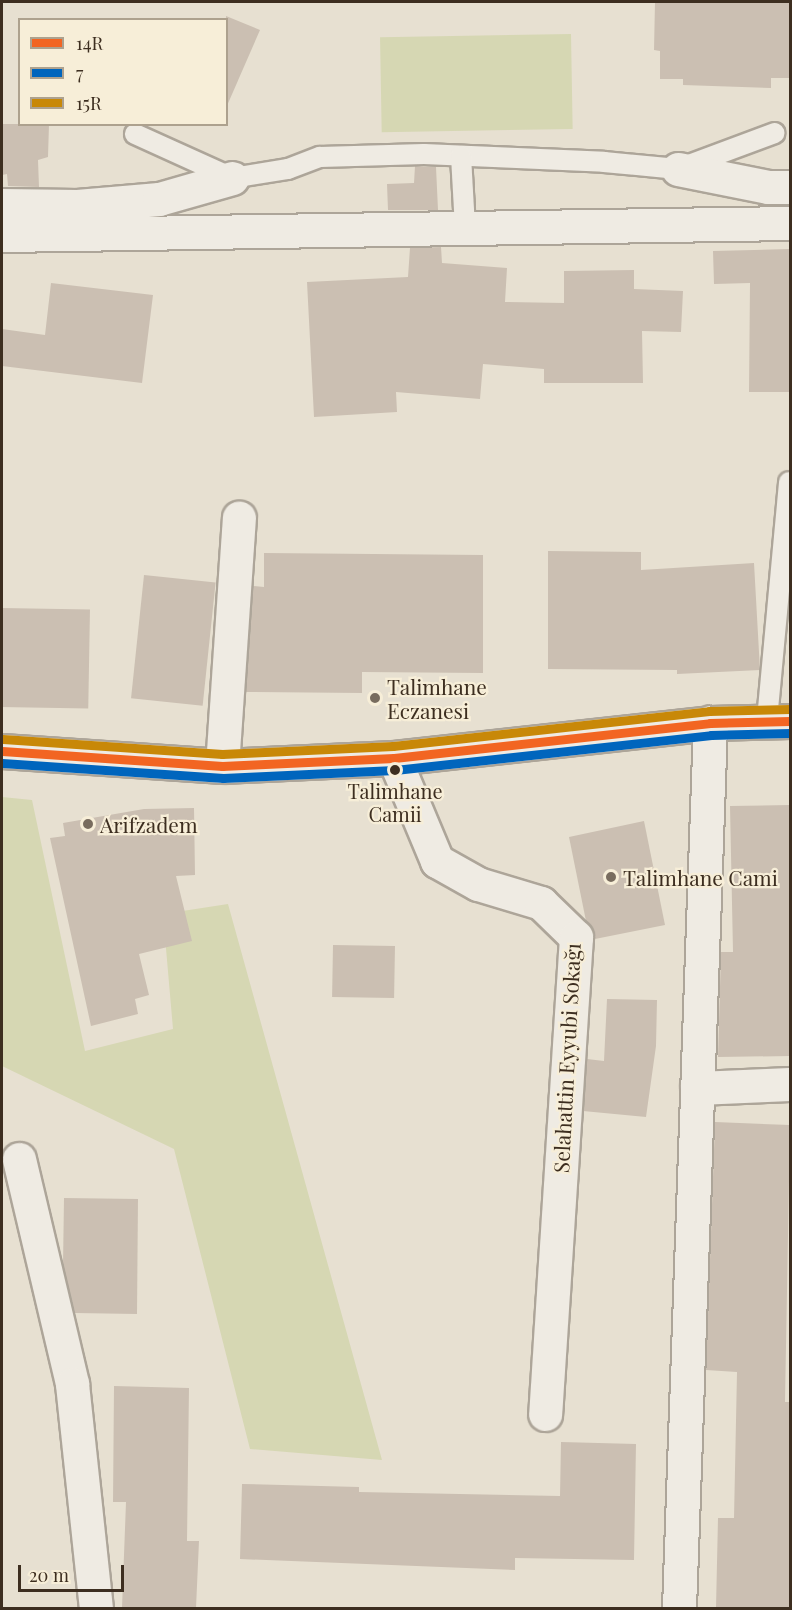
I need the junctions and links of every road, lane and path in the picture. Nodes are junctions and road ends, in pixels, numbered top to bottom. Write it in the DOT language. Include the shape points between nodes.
graph roads {
  1 [pos="775,133"];
  2 [pos="135,134"];
  3 [pos="461,156"];
  4 [pos="678,169"];
  5 [pos="232,178"];
  6 [pos="790,187"];
  7 [pos="2,205"];
  8 [pos="790,223"];
  9 [pos="465,228"];
  10 [pos="2,235"];
  11 [pos="789,482"];
  12 [pos="239,518"];
  13 [pos="779,721"];
  14 [pos="710,723"];
  15 [pos="2,751"];
  16 [pos="394,758"];
  17 [pos="222,766"];
  18 [pos="790,1084"];
  19 [pos="697,1088"];
  20 [pos="19,1159"];
  21 [pos="544,1414"];
  22 [pos="96,1608"];
  23 [pos="680,1608"];
  1 -- 4 [label="lane"];
  2 -- 5 [label="lane"];
  3 -- 4 [label="lane"];
  3 -- 5 [label="lane" via="320,157 288,169"];
  3 -- 9 [label="lane"];
  4 -- 6 [label="street" via="768,187"];
  5 -- 7 [label="street" via="159,199 77,206"];
  8 -- 9 [label="street"];
  9 -- 10 [label="street"];
  11 -- 13 [label="lane"];
  12 -- 17 [label="street"];
  13 -- 14 [label="street"];
  14 -- 16 [label="street"];
  14 -- 19 [label="street"];
  15 -- 17 [label="street"];
  16 -- 17 [label="street"];
  16 -- 21 [label="street, Selahattin Eyyubi Sokağı" via="437,861 478,884 541,903 576,937"];
  18 -- 19 [label="street"];
  19 -- 23 [label="street"];
  20 -- 22 [label="street" via="72,1384"];
}
